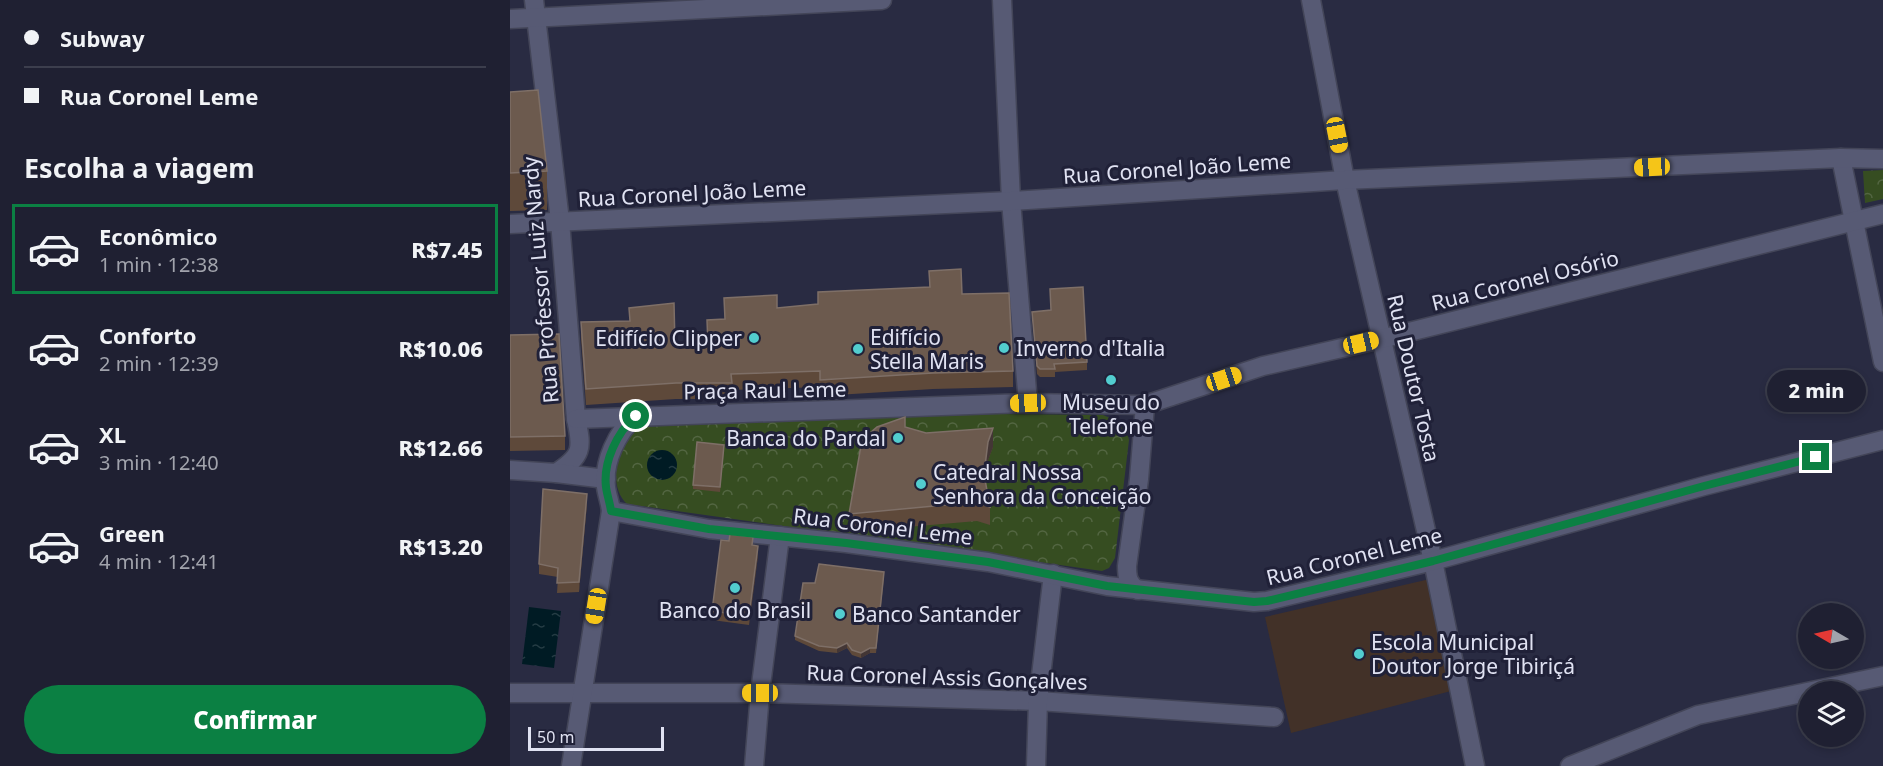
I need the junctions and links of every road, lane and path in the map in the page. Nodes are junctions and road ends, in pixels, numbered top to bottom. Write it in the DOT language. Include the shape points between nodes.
graph roads {
  1 [pos="882,0"];
  2 [pos="1002,0"];
  3 [pos="1311,0"];
  4 [pos="534,9"];
  5 [pos="510,19"];
  6 [pos="1841,159"];
  7 [pos="1883,159"];
  8 [pos="1345,180"];
  9 [pos="1011,201"];
  10 [pos="1883,214"];
  11 [pos="560,221"];
  12 [pos="1854,221"];
  13 [pos="510,224"];
  14 [pos="1381,339"];
  15 [pos="1883,362"];
  16 [pos="1028,403"];
  17 [pos="1144,405"];
  18 [pos="636,416"];
  19 [pos="576,419"];
  20 [pos="1883,440"];
  21 [pos="510,470"];
  22 [pos="556,473"];
  23 [pos="606,479"];
  24 [pos="611,511"];
  25 [pos="780,536"];
  26 [pos="1433,561"];
  27 [pos="1127,566"];
  28 [pos="1053,574"];
  29 [pos="1107,586"];
  30 [pos="1138,590"];
  31 [pos="1883,676"];
  32 [pos="510,693"];
  33 [pos="760,693"];
  34 [pos="582,694"];
  35 [pos="1038,701"];
  36 [pos="1274,717"];
  37 [pos="571,766"];
  38 [pos="754,766"];
  39 [pos="1036,766"];
  40 [pos="1475,766"];
  41 [pos="1570,766"];
  1 -- 4 [label="street"];
  2 -- 9 [label="street"];
  3 -- 8 [label="street, Rua Doutor Tosta"];
  4 -- 5 [label="street"];
  4 -- 11 [label="street, Rua Professor Luiz Nardy"];
  6 -- 7 [label="street, Rua Coronel João Leme"];
  6 -- 8 [label="street, Rua Coronel João Leme"];
  6 -- 12 [label="street"];
  8 -- 9 [label="street, Rua Coronel João Leme"];
  8 -- 14 [label="street, Rua Doutor Tosta"];
  9 -- 11 [label="street, Rua Coronel João Leme"];
  9 -- 16 [label="street"];
  10 -- 12 [label="street, Rua Coronel Osório"];
  11 -- 13 [label="street, Rua Coronel João Leme"];
  11 -- 19 [label="street, Rua Professor Luiz Nardy"];
  12 -- 14 [label="street, Rua Coronel Osório"];
  12 -- 15 [label="street"];
  14 -- 17 [label="street, Rua Coronel Osório" via="1263,366"];
  14 -- 26 [label="street, Rua Doutor Tosta"];
  16 -- 17 [label="street, Praça Raul Leme"];
  16 -- 18 [label="street, Praça Raul Leme"];
  17 -- 27 [label="street" via="1138,491"];
  18 -- 19 [label="street, Praça Raul Leme"];
  18 -- 23 [label="street" via="624,426 615,443"];
  19 -- 22 [label="street, Rua Professor Luiz Nardy" via="579,453"];
  20 -- 26 [label="street, Rua Coronel Leme"];
  21 -- 22 [label="street"];
  22 -- 23 [label="street"];
  23 -- 24 [label="street"];
  24 -- 25 [label="street, Rua Coronel Leme" via="709,529"];
  24 -- 34 [label="street"];
  25 -- 28 [label="street, Rua Coronel Leme" via="976,560"];
  25 -- 33 [label="street"];
  26 -- 30 [label="street, Rua Coronel Leme" via="1267,601"];
  26 -- 40 [label="street, Rua Doutor Tosta"];
  27 -- 29 [label="street"];
  27 -- 30 [label="street" via="1128,580"];
  28 -- 29 [label="street, Rua Coronel Leme"];
  28 -- 35 [label="street"];
  29 -- 30 [label="street, Rua Coronel Leme"];
  31 -- 41 [label="street" via="1698,715"];
  32 -- 34 [label="street, Rua Coronel Assis Gonçalves"];
  33 -- 34 [label="street, Rua Coronel Assis Gonçalves"];
  33 -- 35 [label="street, Rua Coronel Assis Gonçalves"];
  33 -- 38 [label="street"];
  34 -- 37 [label="street"];
  35 -- 36 [label="street, Rua Coronel Assis Gonçalves"];
  35 -- 39 [label="street"];
}
